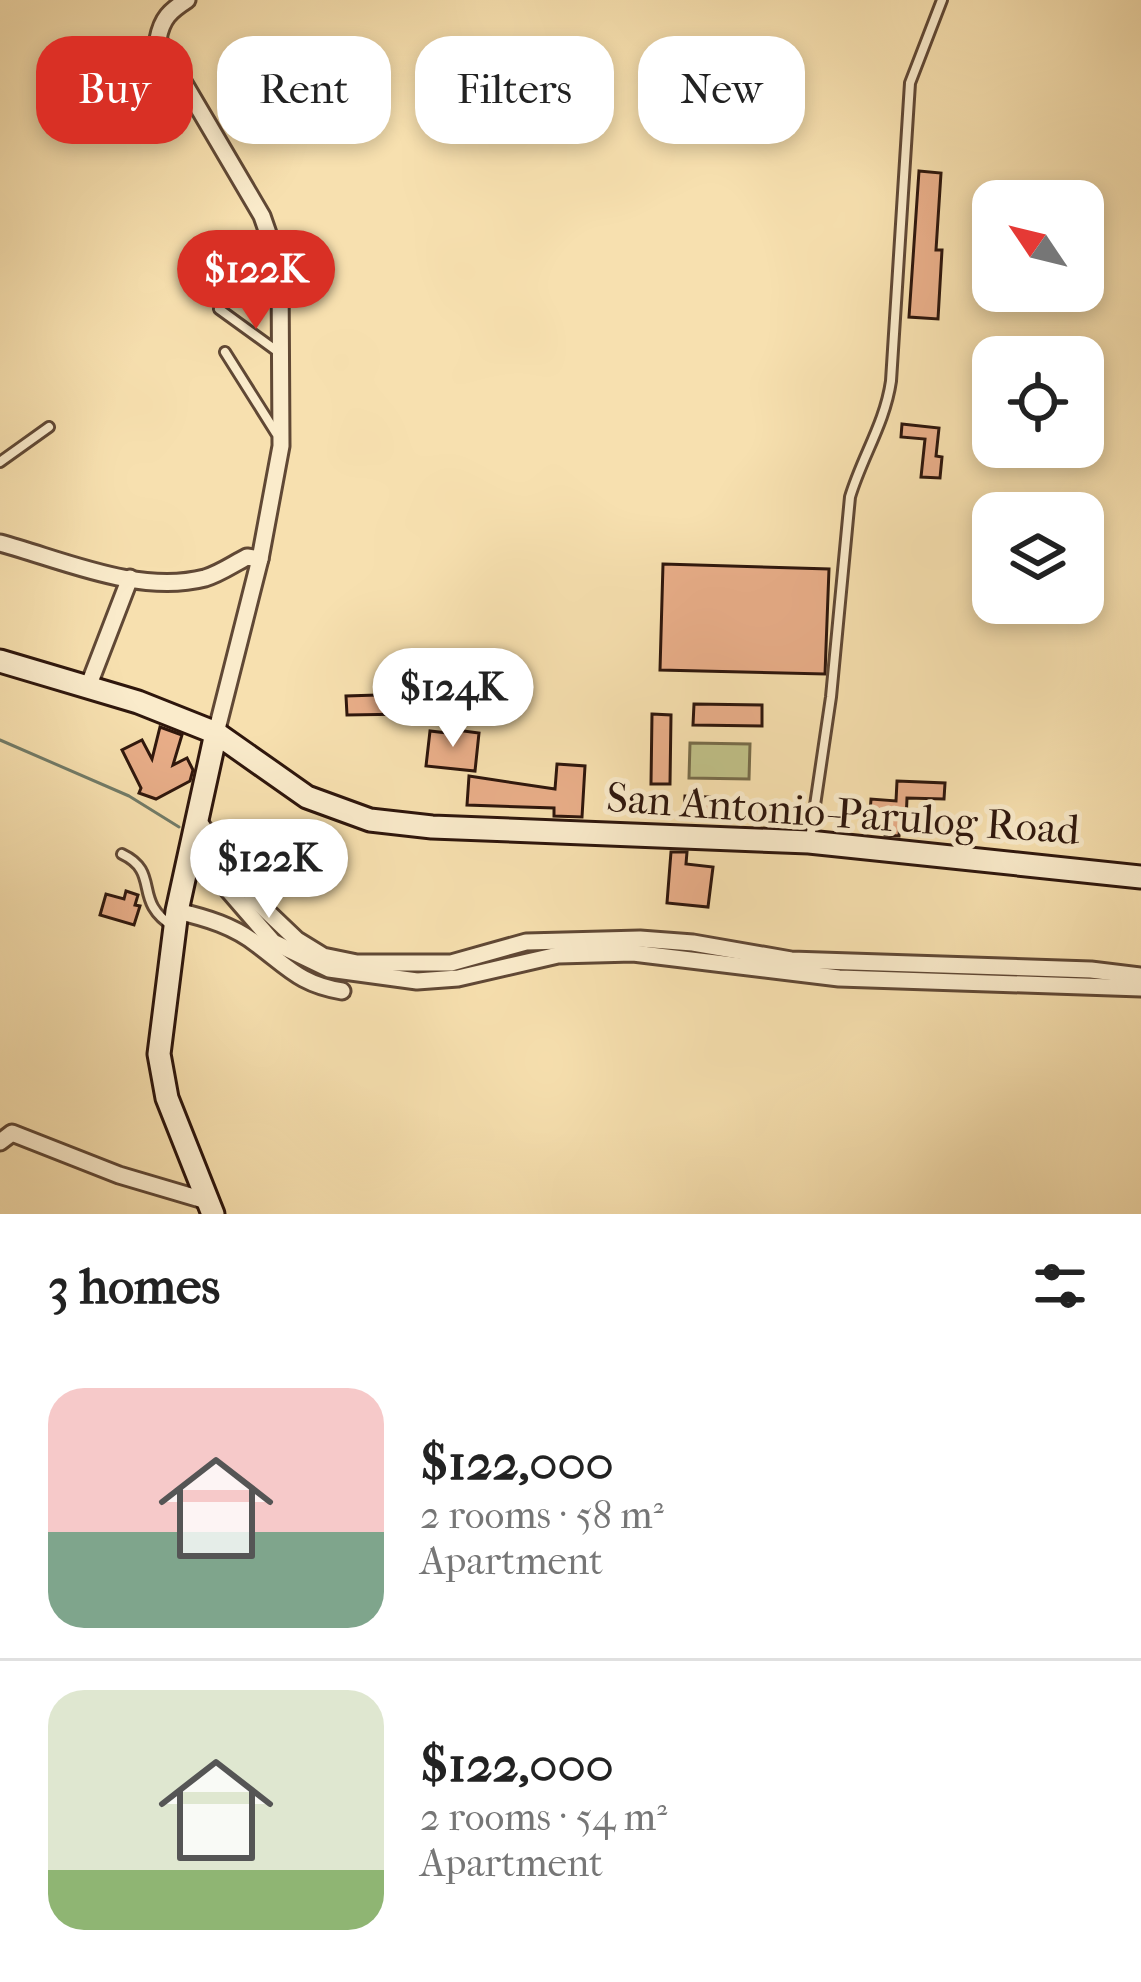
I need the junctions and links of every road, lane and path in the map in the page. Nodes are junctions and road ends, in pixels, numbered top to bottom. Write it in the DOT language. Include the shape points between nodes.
graph roads {
  1 [pos="187,0"];
  2 [pos="942,0"];
  3 [pos="218,309"];
  4 [pos="225,352"];
  5 [pos="282,355"];
  6 [pos="49,427"];
  7 [pos="280,440"];
  8 [pos="0,462"];
  9 [pos="0,542"];
  10 [pos="260,559"];
  11 [pos="130,578"];
  12 [pos="0,661"];
  13 [pos="88,686"];
  14 [pos="215,733"];
  15 [pos="197,819"];
  16 [pos="809,842"];
  17 [pos="190,846"];
  18 [pos="122,854"];
  19 [pos="1141,877"];
  20 [pos="176,919"];
  21 [pos="1141,976"];
  22 [pos="1141,988"];
  23 [pos="342,992"];
  24 [pos="0,1142"];
  25 [pos="210,1208"];
  1 -- 5 [label="street" via="170,11 158,39 274,242"];
  2 -- 16 [label="lane" via="910,83 891,381 850,497"];
  3 -- 5 [label="lane"];
  4 -- 7 [label="lane"];
  5 -- 7 [label="street"];
  6 -- 8 [label="lane"];
  7 -- 10 [label="street"];
  9 -- 11 [label="street"];
  10 -- 11 [label="street" via="247,557 202,579"];
  10 -- 14 [label="street"];
  11 -- 13 [label="street"];
  12 -- 13 [label="street, San Antonio-Parulog Road"];
  13 -- 14 [label="street, San Antonio-Parulog Road"];
  14 -- 15 [label="street"];
  14 -- 16 [label="street, San Antonio-Parulog Road" via="308,797 370,820"];
  15 -- 17 [label="street"];
  15 -- 21 [label="street" via="255,900 297,940 357,963 452,963 526,942 640,938 791,960"];
  16 -- 19 [label="street, San Antonio-Parulog Road"];
  17 -- 20 [label="street"];
  17 -- 22 [label="street" via="273,942 329,969 417,981 558,955 633,953 838,978"];
  18 -- 20 [label="lane" via="143,871 151,908"];
  20 -- 23 [label="street" via="217,920 300,979"];
  20 -- 25 [label="street" via="161,1076"];
  24 -- 25 [label="street" via="12,1133"];
}
